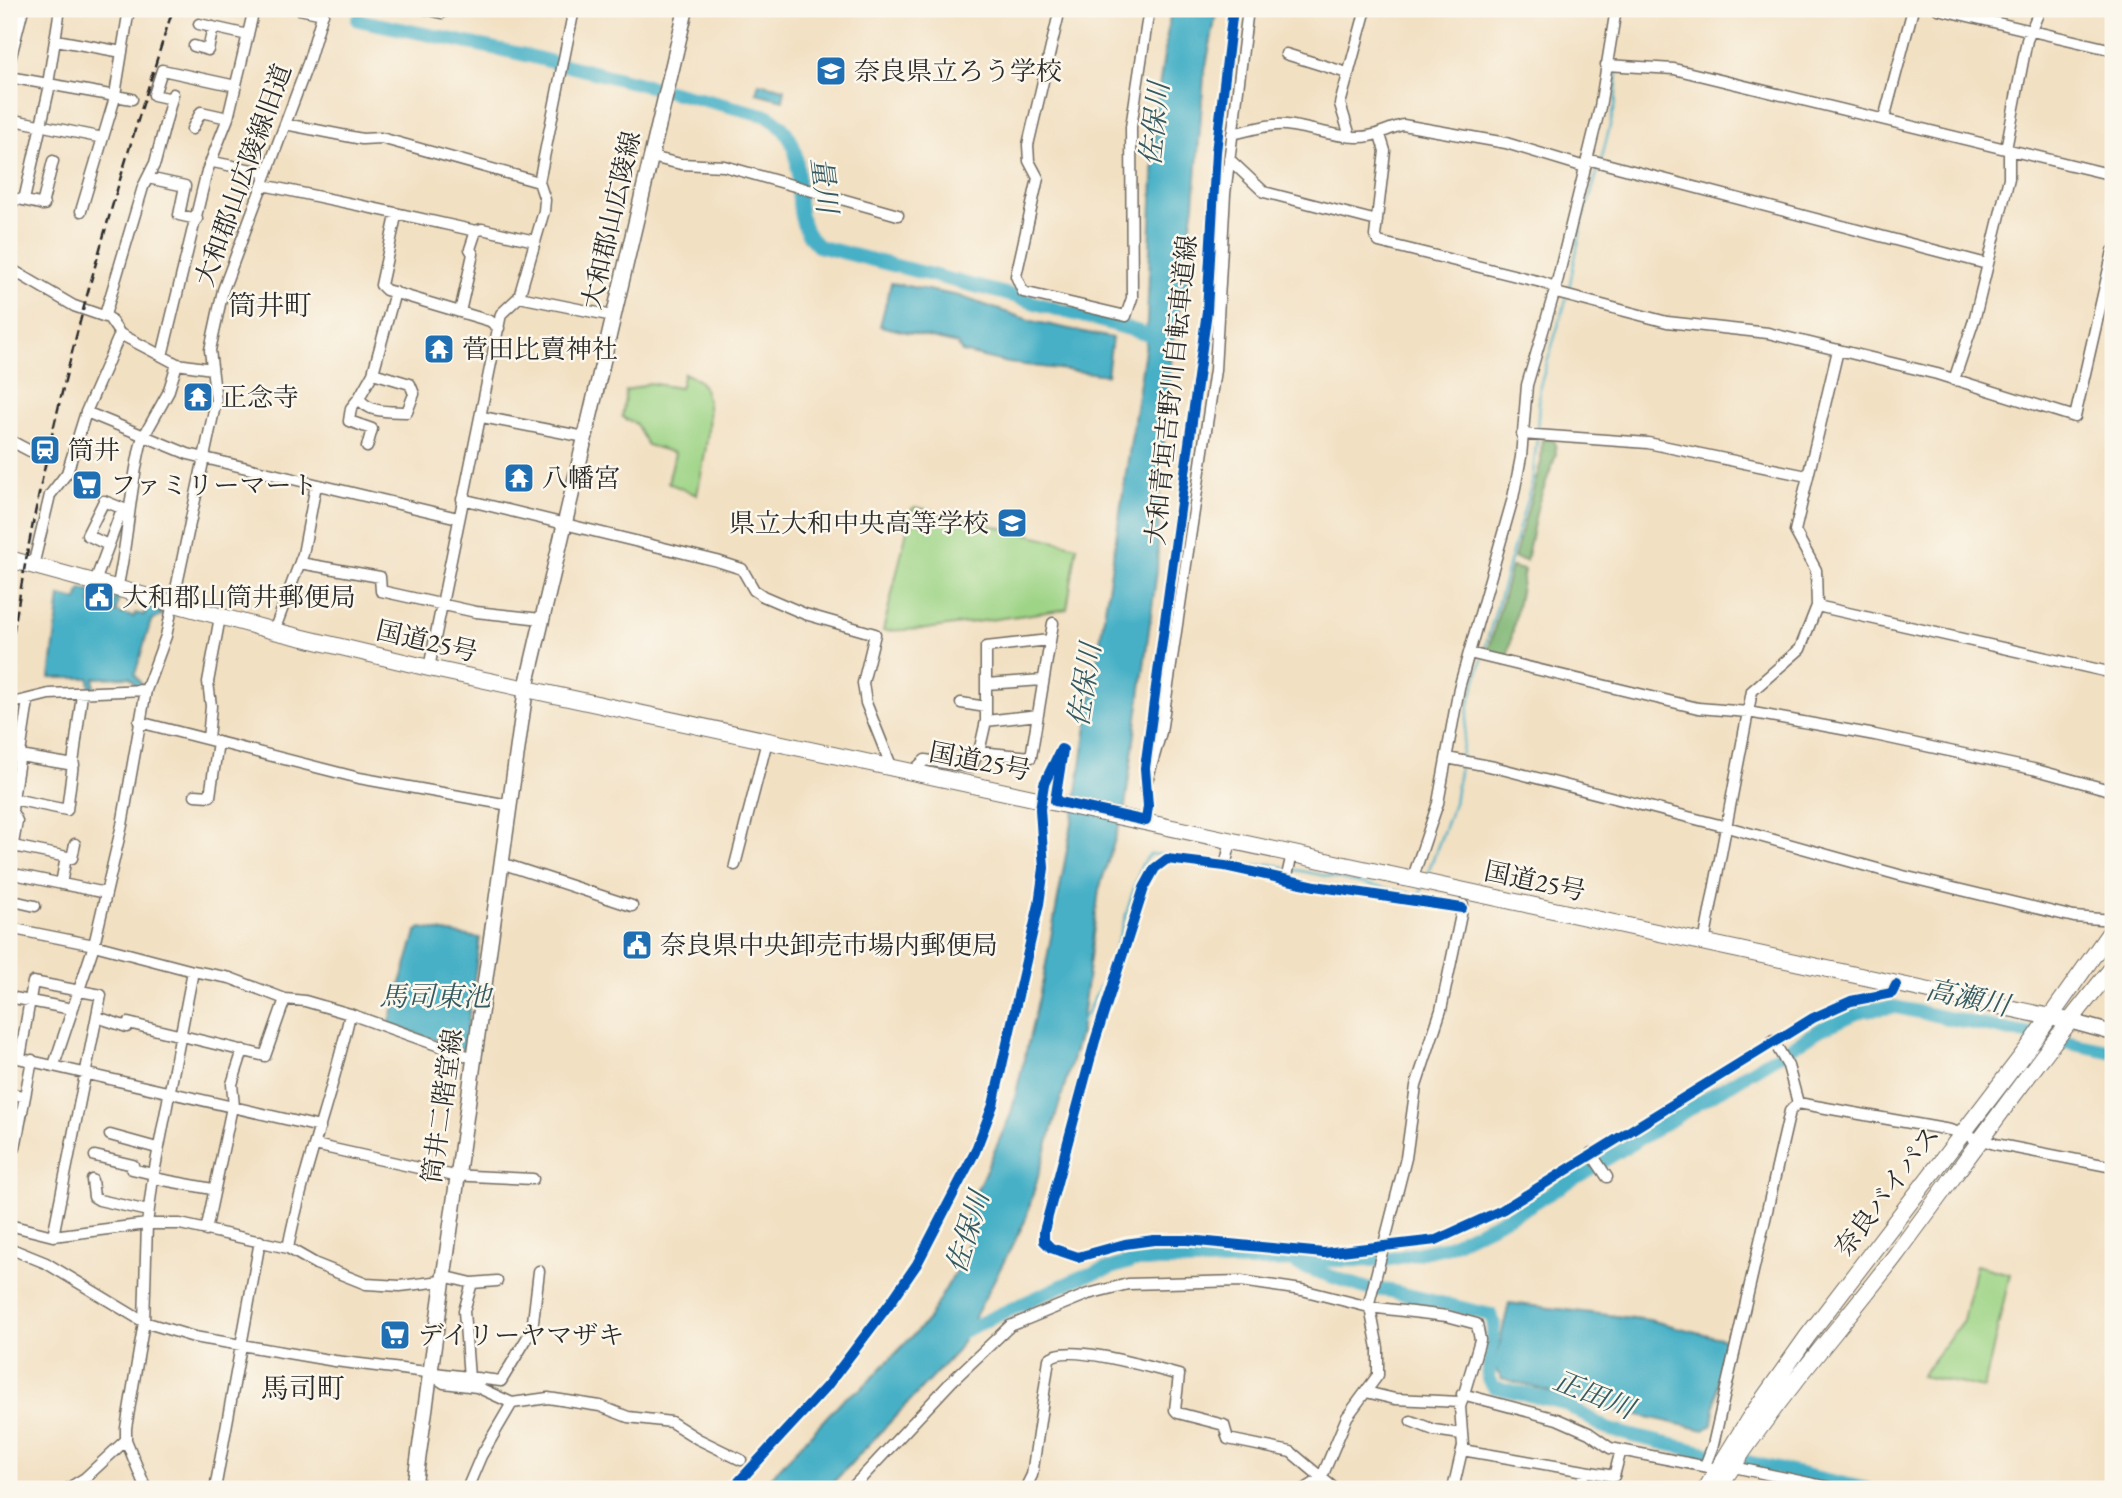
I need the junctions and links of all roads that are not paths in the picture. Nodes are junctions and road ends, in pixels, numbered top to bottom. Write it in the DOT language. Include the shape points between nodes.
graph roads {
  1 [pos="23,9"];
  2 [pos="60,9"];
  3 [pos="126,9"];
  4 [pos="254,9"];
  5 [pos="299,9"];
  6 [pos="425,9"];
  7 [pos="574,9"];
  8 [pos="686,9"];
  9 [pos="1060,9"];
  10 [pos="1149,9"];
  11 [pos="1248,9"];
  12 [pos="1366,9"];
  13 [pos="1616,9"];
  14 [pos="1913,9"];
  15 [pos="1938,9"];
  16 [pos="2040,9"];
  17 [pos="323,11"];
  18 [pos="442,13"];
  19 [pos="199,24"];
  20 [pos="213,27"];
  21 [pos="2032,30"];
  22 [pos="248,35"];
  23 [pos="56,40"];
  24 [pos="194,46"];
  25 [pos="2113,50"];
  26 [pos="122,52"];
  27 [pos="1286,54"];
  28 [pos="9,64"];
  29 [pos="1605,65"];
  30 [pos="1347,74"];
  31 [pos="9,77"];
  32 [pos="49,84"];
  33 [pos="236,86"];
  34 [pos="115,96"];
  35 [pos="132,99"];
  36 [pos="228,117"];
  37 [pos="9,119"];
  38 [pos="1884,119"];
  39 [pos="285,124"];
  40 [pos="41,126"];
  41 [pos="192,129"];
  42 [pos="1232,134"];
  43 [pos="1380,135"];
  44 [pos="1350,136"];
  45 [pos="103,138"];
  46 [pos="2008,149"];
  47 [pos="651,157"];
  48 [pos="1229,159"];
  49 [pos="53,161"];
  50 [pos="213,162"];
  51 [pos="1586,163"];
  52 [pos="267,173"];
  53 [pos="2113,175"];
  54 [pos="148,178"];
  55 [pos="538,183"];
  56 [pos="263,185"];
  57 [pos="24,200"];
  58 [pos="9,203"];
  59 [pos="81,211"];
  60 [pos="898,215"];
  61 [pos="396,216"];
  62 [pos="197,219"];
  63 [pos="1377,222"];
  64 [pos="476,232"];
  65 [pos="535,241"];
  66 [pos="2113,251"];
  67 [pos="1987,264"];
  68 [pos="9,268"];
  69 [pos="1555,290"];
  70 [pos="395,292"];
  71 [pos="519,297"];
  72 [pos="460,312"];
  73 [pos="105,316"];
  74 [pos="613,316"];
  75 [pos="494,324"];
  76 [pos="120,334"];
  77 [pos="1838,350"];
  78 [pos="162,356"];
  79 [pos="177,364"];
  80 [pos="212,369"];
  81 [pos="373,373"];
  82 [pos="1954,380"];
  83 [pos="359,398"];
  84 [pos="86,412"];
  85 [pos="482,417"];
  86 [pos="1522,433"];
  87 [pos="144,436"];
  88 [pos="585,437"];
  89 [pos="9,440"];
  90 [pos="367,447"];
  91 [pos="30,451"];
  92 [pos="204,458"];
  93 [pos="1807,476"];
  94 [pos="316,485"];
  95 [pos="462,499"];
  96 [pos="126,510"];
  97 [pos="458,518"];
  98 [pos="565,522"];
  99 [pos="108,545"];
  100 [pos="9,559"];
  101 [pos="300,563"];
  102 [pos="33,566"];
  103 [pos="95,582"];
  104 [pos="117,589"];
  105 [pos="174,604"];
  106 [pos="441,605"];
  107 [pos="1816,606"];
  108 [pos="220,617"];
  109 [pos="541,619"];
  110 [pos="1053,623"];
  111 [pos="274,631"];
  112 [pos="984,633"];
  113 [pos="1049,640"];
  114 [pos="986,647"];
  115 [pos="1469,653"];
  116 [pos="429,668"];
  117 [pos="2113,673"];
  118 [pos="1042,680"];
  119 [pos="986,684"];
  120 [pos="526,688"];
  121 [pos="146,690"];
  122 [pos="82,694"];
  123 [pos="28,701"];
  124 [pos="961,703"];
  125 [pos="9,704"];
  126 [pos="986,707"];
  127 [pos="1748,712"];
  128 [pos="1038,715"];
  129 [pos="986,721"];
  130 [pos="139,722"];
  131 [pos="213,741"];
  132 [pos="767,741"];
  133 [pos="979,752"];
  134 [pos="20,756"];
  135 [pos="1447,758"];
  136 [pos="74,765"];
  137 [pos="892,768"];
  138 [pos="912,772"];
  139 [pos="2113,791"];
  140 [pos="195,795"];
  141 [pos="13,799"];
  142 [pos="509,804"];
  143 [pos="1140,820"];
  144 [pos="1727,827"];
  145 [pos="1231,841"];
  146 [pos="75,844"];
  147 [pos="13,846"];
  148 [pos="1292,854"];
  149 [pos="66,857"];
  150 [pos="501,863"];
  151 [pos="735,865"];
  152 [pos="1225,866"];
  153 [pos="9,867"];
  154 [pos="9,873"];
  155 [pos="1286,880"];
  156 [pos="1420,882"];
  157 [pos="61,884"];
  158 [pos="1466,892"];
  159 [pos="106,893"];
  160 [pos="9,900"];
  161 [pos="35,906"];
  162 [pos="632,906"];
  163 [pos="1462,908"];
  164 [pos="2113,920"];
  165 [pos="9,928"];
  166 [pos="2113,928"];
  167 [pos="1704,943"];
  168 [pos="94,945"];
  169 [pos="2113,967"];
  170 [pos="193,971"];
  171 [pos="1896,985"];
  172 [pos="79,990"];
  173 [pos="9,996"];
  174 [pos="285,999"];
  175 [pos="29,1000"];
  176 [pos="72,1009"];
  177 [pos="350,1014"];
  178 [pos="97,1017"];
  179 [pos="2049,1019"];
  180 [pos="2067,1023"];
  181 [pos="2113,1033"];
  182 [pos="183,1036"];
  183 [pos="1774,1042"];
  184 [pos="243,1050"];
  185 [pos="14,1057"];
  186 [pos="474,1058"];
  187 [pos="32,1060"];
  188 [pos="54,1065"];
  189 [pos="86,1072"];
  190 [pos="168,1093"];
  191 [pos="9,1094"];
  192 [pos="25,1096"];
  193 [pos="1798,1103"];
  194 [pos="233,1107"];
  195 [pos="320,1126"];
  196 [pos="1961,1133"];
  197 [pos="110,1135"];
  198 [pos="1983,1139"];
  199 [pos="314,1145"];
  200 [pos="9,1147"];
  201 [pos="158,1148"];
  202 [pos="1592,1154"];
  203 [pos="95,1156"];
  204 [pos="2113,1167"];
  205 [pos="458,1173"];
  206 [pos="153,1176"];
  207 [pos="1607,1177"];
  208 [pos="533,1179"];
  209 [pos="92,1180"];
  210 [pos="212,1189"];
  211 [pos="148,1211"];
  212 [pos="147,1224"];
  213 [pos="9,1225"];
  214 [pos="206,1231"];
  215 [pos="53,1236"];
  216 [pos="260,1241"];
  217 [pos="1382,1247"];
  218 [pos="9,1248"];
  219 [pos="288,1248"];
  220 [pos="539,1271"];
  221 [pos="443,1279"];
  222 [pos="497,1281"];
  223 [pos="472,1283"];
  224 [pos="1369,1307"];
  225 [pos="144,1322"];
  226 [pos="240,1347"];
  227 [pos="429,1374"];
  228 [pos="469,1378"];
  229 [pos="1366,1392"];
  230 [pos="1461,1398"];
  231 [pos="512,1402"];
  232 [pos="1411,1421"];
  233 [pos="1461,1434"];
  234 [pos="126,1440"];
  235 [pos="1462,1450"];
  236 [pos="1621,1450"];
  237 [pos="741,1460"];
  238 [pos="1585,1471"];
  239 [pos="1720,1477"];
  240 [pos="1321,1479"];
  241 [pos="67,1489"];
  242 [pos="146,1489"];
  243 [pos="215,1489"];
  244 [pos="414,1489"];
  245 [pos="467,1489"];
  246 [pos="851,1489"];
  247 [pos="1025,1489"];
  248 [pos="1305,1489"];
  249 [pos="1335,1489"];
  250 [pos="1453,1489"];
  251 [pos="1581,1489"];
  252 [pos="1706,1489"];
  253 [pos="1836,1489"];
  1 -- 28 [label="street"];
  2 -- 23 [label="street"];
  3 -- 26 [label="street"];
  4 -- 22 [label="street"];
  5 -- 17 [label="street"];
  6 -- 18 [label="street"];
  7 -- 55 [label="street"];
  8 -- 47 [label="main road, 大和郡山広陵線"];
  9 -- 10 [label="street" via="1028,145 1029,161 1038,178 1016,276 1023,292 1126,316 1132,298 1131,127"];
  11 -- 42 [label="street"];
  12 -- 30 [label="street"];
  13 -- 29 [label="street"];
  14 -- 38 [label="street"];
  15 -- 21 [label="street"];
  16 -- 21 [label="street"];
  17 -- 39 [label="street, 大和郡山広陵線旧道"];
  19 -- 20 [label="street"];
  20 -- 22 [label="street"];
  20 -- 24 [label="street" via="208,50"];
  21 -- 25 [label="street"];
  21 -- 46 [label="street" via="2014,96"];
  22 -- 33 [label="street"];
  23 -- 26 [label="street"];
  23 -- 32 [label="street"];
  26 -- 34 [label="street"];
  27 -- 30 [label="street"];
  29 -- 38 [label="street" via="1674,69"];
  29 -- 51 [label="street"];
  30 -- 44 [label="street" via="1340,104"];
  31 -- 32 [label="street"];
  32 -- 34 [label="street"];
  32 -- 40 [label="street"];
  33 -- 36 [label="street"];
  33 -- 54 [label="street" via="162,70 154,95 173,97"];
  34 -- 35 [label="street"];
  34 -- 45 [label="street"];
  36 -- 41 [label="street" via="201,112"];
  36 -- 50 [label="street"];
  37 -- 40 [label="street"];
  38 -- 46 [label="street"];
  39 -- 52 [label="street, 大和郡山広陵線旧道"];
  39 -- 55 [label="street" via="362,139 381,138"];
  40 -- 45 [label="street"];
  40 -- 57 [label="street"];
  42 -- 44 [label="street" via="1284,124"];
  42 -- 48 [label="street"];
  43 -- 44 [label="street"];
  43 -- 51 [label="street" via="1403,125"];
  43 -- 63 [label="street" via="1385,151"];
  45 -- 59 [label="street"];
  46 -- 53 [label="street"];
  46 -- 67 [label="street" via="2009,178"];
  47 -- 60 [label="street" via="724,166"];
  47 -- 74 [label="main road, 大和郡山広陵線"];
  48 -- 63 [label="street" via="1264,192"];
  48 -- 143 [label="street" via="1215,370 1161,732 1145,788 1148,806"];
  49 -- 57 [label="street" via="43,205"];
  50 -- 52 [label="street"];
  50 -- 62 [label="street"];
  51 -- 67 [label="street"];
  51 -- 69 [label="street"];
  52 -- 56 [label="street, 大和郡山広陵線旧道"];
  54 -- 62 [label="street" via="185,186 179,215"];
  54 -- 73 [label="street"];
  55 -- 65 [label="street" via="545,200"];
  56 -- 61 [label="street" via="369,206"];
  56 -- 80 [label="street, 大和郡山広陵線旧道" via="223,290 210,350"];
  57 -- 58 [label="street"];
  61 -- 64 [label="street"];
  61 -- 70 [label="street" via="381,285"];
  62 -- 78 [label="street"];
  63 -- 69 [label="street" via="1379,242 1541,282"];
  64 -- 65 [label="street" via="482,229"];
  64 -- 72 [label="street"];
  65 -- 71 [label="street"];
  66 -- 82 [label="street" via="2075,417"];
  67 -- 82 [label="street"];
  68 -- 73 [label="street" via="74,306"];
  69 -- 77 [label="street" via="1667,322 1768,333"];
  69 -- 86 [label="street" via="1527,385"];
  70 -- 72 [label="street"];
  70 -- 81 [label="street"];
  71 -- 74 [label="street"];
  71 -- 75 [label="street"];
  72 -- 75 [label="street"];
  73 -- 76 [label="street"];
  74 -- 88 [label="main road, 大和郡山広陵線"];
  75 -- 85 [label="street"];
  76 -- 78 [label="street"];
  76 -- 84 [label="street"];
  77 -- 82 [label="street"];
  77 -- 93 [label="street"];
  78 -- 79 [label="street"];
  79 -- 80 [label="street"];
  79 -- 87 [label="street" via="168,393"];
  80 -- 92 [label="street, 大和郡山広陵線旧道" via="216,401"];
  81 -- 83 [label="street"];
  81 -- 83 [label="street" via="410,384 414,394 407,412 376,410 364,406"];
  83 -- 90 [label="street" via="349,421 372,429"];
  84 -- 87 [label="street"];
  84 -- 102 [label="street" via="67,473 50,495"];
  85 -- 88 [label="street"];
  85 -- 95 [label="street"];
  86 -- 93 [label="street" via="1648,443"];
  86 -- 115 [label="street" via="1513,498"];
  87 -- 92 [label="street"];
  87 -- 96 [label="street"];
  88 -- 98 [label="main road, 大和郡山広陵線"];
  89 -- 91 [label="street"];
  92 -- 94 [label="street"];
  92 -- 105 [label="street, 大和郡山広陵線旧道"];
  93 -- 107 [label="street" via="1795,531 1816,570"];
  94 -- 97 [label="street"];
  94 -- 101 [label="street"];
  95 -- 97 [label="street"];
  95 -- 98 [label="street"];
  96 -- 99 [label="street"];
  96 -- 99 [label="street" via="104,501 87,535"];
  96 -- 104 [label="street"];
  97 -- 106 [label="street"];
  98 -- 109 [label="main road, 大和郡山広陵線"];
  98 -- 137 [label="street" via="742,569 763,596 875,634 863,683 866,703"];
  99 -- 103 [label="street"];
  100 -- 102 [label="highway, 国道25号"];
  101 -- 106 [label="street" via="380,577 382,591"];
  101 -- 111 [label="street"];
  102 -- 103 [label="highway, 国道25号"];
  103 -- 104 [label="highway, 国道25号"];
  104 -- 105 [label="highway, 国道25号"];
  105 -- 108 [label="highway, 国道25号"];
  105 -- 121 [label="street, 大和郡山広陵線旧道"];
  106 -- 109 [label="street"];
  106 -- 116 [label="street"];
  107 -- 117 [label="street"];
  107 -- 127 [label="street" via="1800,649 1752,691"];
  108 -- 111 [label="highway, 国道25号"];
  108 -- 131 [label="street" via="208,682"];
  109 -- 120 [label="main road, 大和郡山広陵線"];
  110 -- 113 [label="street"];
  111 -- 116 [label="highway, 国道25号"];
  112 -- 114 [label="street"];
  113 -- 114 [label="street"];
  113 -- 118 [label="street"];
  114 -- 119 [label="street"];
  115 -- 127 [label="street" via="1698,708"];
  115 -- 135 [label="street"];
  116 -- 120 [label="highway, 国道25号"];
  118 -- 119 [label="street"];
  118 -- 128 [label="street"];
  119 -- 126 [label="street"];
  120 -- 132 [label="highway, 国道25号"];
  120 -- 142 [label="main road, 筒井二階堂線"];
  121 -- 122 [label="street"];
  121 -- 130 [label="street, 大和郡山広陵線旧道"];
  122 -- 123 [label="street" via="49,694"];
  122 -- 136 [label="street"];
  123 -- 125 [label="street"];
  123 -- 134 [label="street"];
  124 -- 126 [label="street"];
  126 -- 129 [label="street"];
  127 -- 139 [label="street" via="2033,769"];
  127 -- 144 [label="street"];
  128 -- 129 [label="street"];
  128 -- 133 [label="street" via="1031,757"];
  129 -- 133 [label="street"];
  130 -- 131 [label="street"];
  130 -- 159 [label="street, 大和郡山広陵線旧道"];
  131 -- 140 [label="street" via="210,796"];
  131 -- 142 [label="street" via="359,778"];
  132 -- 137 [label="highway, 国道25号"];
  132 -- 151 [label="street"];
  133 -- 138 [label="street" via="971,768 925,760"];
  134 -- 136 [label="street"];
  134 -- 141 [label="street"];
  135 -- 144 [label="street"];
  135 -- 156 [label="street"];
  136 -- 141 [label="street" via="67,810"];
  137 -- 138 [label="highway, 国道25号"];
  138 -- 143 [label="highway, 国道25号"];
  141 -- 147 [label="street" via="17,821"];
  142 -- 150 [label="main road, 筒井二階堂線"];
  143 -- 145 [label="highway, 国道25号"];
  144 -- 164 [label="street" via="1899,875 2074,917"];
  144 -- 167 [label="street"];
  145 -- 148 [label="highway, 国道25号"];
  145 -- 152 [label="street"];
  146 -- 149 [label="street" via="72,858"];
  147 -- 149 [label="street"];
  147 -- 153 [label="street"];
  148 -- 155 [label="street"];
  148 -- 156 [label="highway, 国道25号"];
  149 -- 157 [label="street"];
  150 -- 162 [label="street"];
  150 -- 186 [label="main road, 筒井二階堂線"];
  152 -- 155 [label="street"];
  152 -- 217 [label="street" via="1167,859 1155,868 1144,888 1095,1041 1044,1241 1051,1248 1078,1256 1154,1240 1324,1253"];
  154 -- 157 [label="street"];
  155 -- 163 [label="street"];
  156 -- 158 [label="highway, 国道25号"];
  157 -- 159 [label="street"];
  158 -- 163 [label="street"];
  158 -- 167 [label="highway, 国道25号"];
  159 -- 168 [label="street, 大和郡山広陵線旧道"];
  160 -- 161 [label="street"];
  163 -- 217 [label="street" via="1441,1010 1416,1086 1406,1158"];
  165 -- 168 [label="street"];
  166 -- 179 [label="highway, 奈良バイパス"];
  167 -- 171 [label="highway, 国道25号"];
  168 -- 170 [label="street"];
  168 -- 172 [label="street, 大和郡山広陵線旧道"];
  169 -- 180 [label="highway, 奈良バイパス"];
  170 -- 174 [label="street" via="230,978"];
  170 -- 182 [label="street"];
  171 -- 179 [label="highway, 国道25号"];
  171 -- 183 [label="street" via="1892,993 1851,1000"];
  172 -- 175 [label="street" via="33,982"];
  172 -- 176 [label="street, 大和郡山広陵線旧道"];
  172 -- 178 [label="street" via="101,995"];
  173 -- 175 [label="street"];
  174 -- 177 [label="street"];
  174 -- 184 [label="street" via="265,1056"];
  175 -- 176 [label="street"];
  175 -- 185 [label="street"];
  176 -- 188 [label="street, 大和郡山広陵線旧道"];
  177 -- 186 [label="street"];
  177 -- 195 [label="street"];
  178 -- 182 [label="street"];
  178 -- 189 [label="street"];
  179 -- 180 [label="highway, 国道25号"];
  179 -- 196 [label="highway, 奈良バイパス"];
  180 -- 181 [label="main road"];
  180 -- 198 [label="highway, 奈良バイパス"];
  182 -- 184 [label="street"];
  182 -- 190 [label="street"];
  183 -- 193 [label="street" via="1786,1062"];
  183 -- 202 [label="street"];
  184 -- 194 [label="street" via="232,1084"];
  185 -- 187 [label="street"];
  186 -- 205 [label="main road, 筒井二階堂線"];
  187 -- 188 [label="street"];
  187 -- 192 [label="street"];
  188 -- 189 [label="street"];
  189 -- 190 [label="street"];
  189 -- 215 [label="street"];
  190 -- 194 [label="street"];
  190 -- 201 [label="street"];
  191 -- 192 [label="street"];
  192 -- 200 [label="street" via="15,1148"];
  193 -- 196 [label="street"];
  193 -- 239 [label="street" via="1790,1111 1713,1445"];
  194 -- 195 [label="street"];
  194 -- 210 [label="street"];
  195 -- 199 [label="street"];
  196 -- 198 [label="street"];
  196 -- 239 [label="highway, 奈良バイパス" via="1807,1337"];
  197 -- 201 [label="street"];
  198 -- 204 [label="street"];
  198 -- 239 [label="highway, 奈良バイパス"];
  199 -- 205 [label="street"];
  199 -- 219 [label="street"];
  201 -- 206 [label="street"];
  202 -- 207 [label="street"];
  202 -- 217 [label="street" via="1485,1220 1436,1240"];
  203 -- 206 [label="street" via="133,1165 132,1169"];
  205 -- 208 [label="street"];
  205 -- 221 [label="main road, 筒井二階堂線"];
  206 -- 210 [label="street"];
  206 -- 211 [label="street"];
  209 -- 211 [label="street" via="94,1197 99,1200"];
  210 -- 214 [label="street"];
  211 -- 212 [label="street"];
  212 -- 214 [label="street" via="180,1224"];
  212 -- 215 [label="street"];
  212 -- 225 [label="street"];
  213 -- 215 [label="street"];
  214 -- 216 [label="street"];
  216 -- 219 [label="street"];
  216 -- 226 [label="street"];
  217 -- 224 [label="street"];
  218 -- 225 [label="street" via="46,1263"];
  219 -- 221 [label="street" via="366,1284 400,1286"];
  220 -- 228 [label="street" via="531,1330 501,1381"];
  221 -- 223 [label="street"];
  221 -- 227 [label="main road, 筒井二階堂線"];
  222 -- 223 [label="street"];
  223 -- 228 [label="street" via="464,1311"];
  224 -- 229 [label="street" via="1378,1348 1378,1375"];
  224 -- 230 [label="street" via="1447,1315 1477,1324 1481,1333 1478,1356"];
  224 -- 246 [label="street" via="1241,1281 1128,1284 1088,1294 1010,1326"];
  225 -- 226 [label="street"];
  225 -- 234 [label="street"];
  226 -- 227 [label="street"];
  226 -- 243 [label="street"];
  227 -- 228 [label="street"];
  227 -- 231 [label="street" via="444,1383 477,1387"];
  227 -- 244 [label="main road, 筒井二階堂線"];
  229 -- 230 [label="street" via="1395,1399"];
  229 -- 240 [label="street" via="1346,1417"];
  230 -- 233 [label="street"];
  230 -- 236 [label="street" via="1557,1419"];
  231 -- 237 [label="street" via="548,1398 671,1422"];
  231 -- 245 [label="street"];
  232 -- 233 [label="street"];
  233 -- 235 [label="street"];
  234 -- 241 [label="street" via="86,1478"];
  234 -- 242 [label="street"];
  235 -- 238 [label="street"];
  235 -- 250 [label="street"];
  236 -- 238 [label="street" via="1614,1476"];
  236 -- 239 [label="street"];
  238 -- 251 [label="street"];
  239 -- 252 [label="highway, 奈良バイパス"];
  239 -- 253 [label="street"];
  240 -- 247 [label="street" via="1291,1452 1228,1439 1224,1425 1178,1413 1179,1375 1062,1351 1049,1359 1034,1464"];
  240 -- 248 [label="street"];
  240 -- 249 [label="street"];
}
